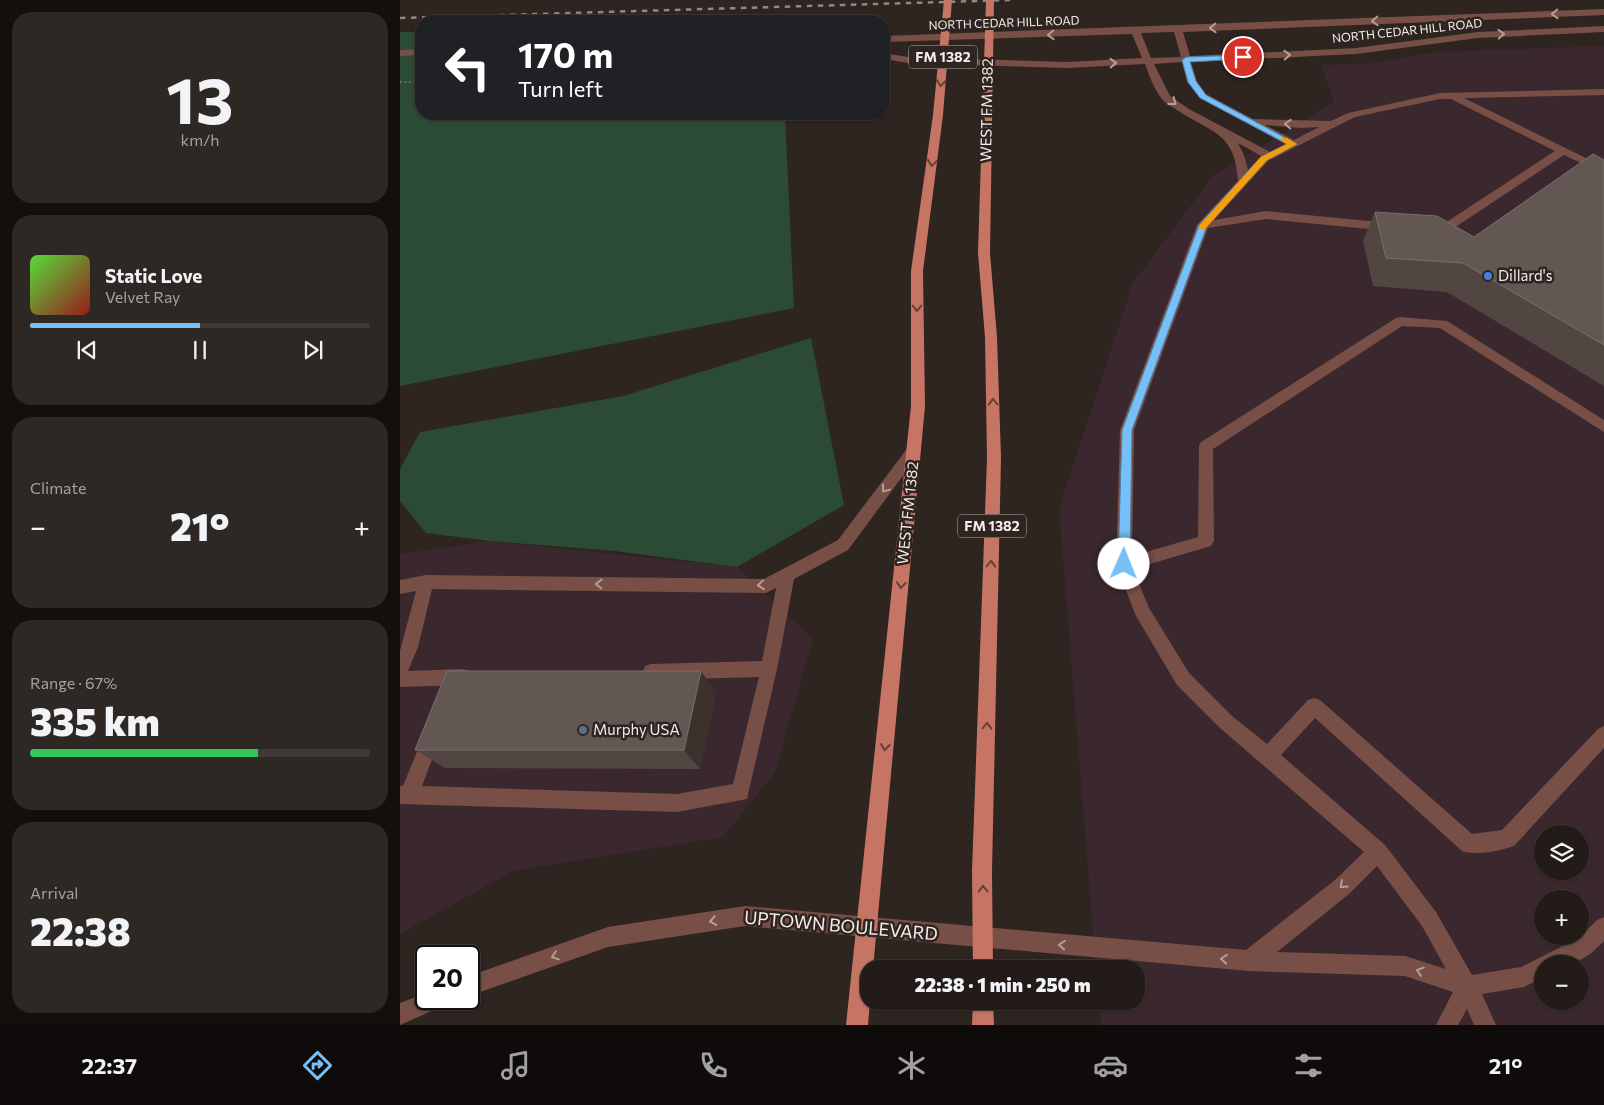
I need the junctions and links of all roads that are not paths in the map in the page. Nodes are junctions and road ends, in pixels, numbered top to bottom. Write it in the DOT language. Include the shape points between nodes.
graph roads {
  1 [pos="948,0"];
  2 [pos="990,0"];
  3 [pos="1604,12"];
  4 [pos="1178,29"];
  5 [pos="1604,29"];
  6 [pos="1136,31"];
  7 [pos="890,39"];
  8 [pos="415,52"];
  9 [pos="400,53"];
  10 [pos="890,57"];
  11 [pos="1186,60"];
  12 [pos="1148,61"];
  13 [pos="1604,92"];
  14 [pos="1451,96"];
  15 [pos="1242,118"];
  16 [pos="1335,123"];
  17 [pos="1219,128"];
  18 [pos="1293,144"];
  19 [pos="1563,151"];
  20 [pos="1269,156"];
  21 [pos="1604,170"];
  22 [pos="1244,180"];
  23 [pos="1203,225"];
  24 [pos="1402,227"];
  25 [pos="1420,227"];
  26 [pos="1604,428"];
  27 [pos="914,450"];
  28 [pos="1124,564"];
  29 [pos="787,575"];
  30 [pos="426,582"];
  31 [pos="400,587"];
  32 [pos="769,669"];
  33 [pos="400,670"];
  34 [pos="631,672"];
  35 [pos="483,676"];
  36 [pos="454,677"];
  37 [pos="400,679"];
  38 [pos="447,695"];
  39 [pos="436,722"];
  40 [pos="1604,735"];
  41 [pos="1268,756"];
  42 [pos="404,795"];
  43 [pos="1378,852"];
  44 [pos="866,927"];
  45 [pos="1604,927"];
  46 [pos="983,938"];
  47 [pos="1567,955"];
  48 [pos="983,960"];
  49 [pos="1249,961"];
  50 [pos="1534,972"];
  51 [pos="480,982"];
  52 [pos="1466,986"];
  53 [pos="415,1008"];
  54 [pos="983,1010"];
  55 [pos="400,1014"];
  56 [pos="857,1025"];
  57 [pos="983,1025"];
  58 [pos="1447,1025"];
  59 [pos="1485,1025"];
  1 -- 27 [label="main road, WEST FM 1382 / FM 1382, one-way" via="938,115 917,271 918,406"];
  46 -- 2 [label="main road, WEST FM 1382 / FM 1382, one-way" via="982,870 994,458 991,337 984,253"];
  3 -- 4 [label="street, NORTH CEDAR HILL ROAD, one-way"];
  4 -- 6 [label="street, NORTH CEDAR HILL ROAD"];
  4 -- 11 [label="street"];
  11 -- 5 [label="street, NORTH CEDAR HILL ROAD, one-way" via="1356,51 1478,35"];
  6 -- 7 [label="street, NORTH CEDAR HILL ROAD, one-way"];
  6 -- 12 [label="street"];
  8 -- 9 [label="street"];
  10 -- 12 [label="street, NORTH CEDAR HILL ROAD, one-way" via="1067,65"];
  11 -- 12 [label="street, NORTH CEDAR HILL ROAD"];
  11 -- 15 [label="street" via="1192,82 1203,96"];
  12 -- 17 [label="street, one-way" via="1166,98"];
  13 -- 14 [label="street"];
  14 -- 16 [label="street" via="1352,115"];
  14 -- 19 [label="street"];
  16 -- 15 [label="street, one-way" via="1284,124"];
  15 -- 18 [label="street"];
  16 -- 18 [label="street"];
  17 -- 20 [label="street"];
  17 -- 22 [label="street" via="1237,150"];
  18 -- 20 [label="street"];
  19 -- 21 [label="street"];
  19 -- 25 [label="street" via="1447,227"];
  20 -- 22 [label="street"];
  22 -- 23 [label="street"];
  23 -- 24 [label="street" via="1266,215 1381,228"];
  23 -- 28 [label="street" via="1127,430"];
  26 -- 28 [label="street" via="1443,324 1400,321 1206,446 1206,542"];
  27 -- 29 [label="street, one-way" via="843,546"];
  27 -- 44 [label="main road, WEST FM 1382 / FM 1382, one-way"];
  28 -- 41 [label="street" via="1142,611 1183,679 1226,722"];
  29 -- 30 [label="street, one-way" via="766,586"];
  29 -- 32 [label="street"];
  30 -- 31 [label="street"];
  30 -- 33 [label="street" via="410,647"];
  32 -- 34 [label="street"];
  32 -- 42 [label="street" via="740,792 677,803"];
  35 -- 36 [label="street"];
  36 -- 37 [label="street"];
  36 -- 38 [label="street"];
  39 -- 42 [label="street"];
  40 -- 41 [label="street" via="1507,839 1469,844 1314,706"];
  41 -- 43 [label="street"];
  43 -- 49 [label="street, one-way" via="1342,887"];
  43 -- 52 [label="street" via="1429,919"];
  44 -- 46 [label="street, UPTOWN BOULEVARD"];
  44 -- 51 [label="street, UPTOWN BOULEVARD, one-way" via="745,916 608,937"];
  44 -- 56 [label="main road, WEST FM 1382 / FM 1382"];
  45 -- 47 [label="street" via="1586,945"];
  46 -- 48 [label="main road, WEST FM 1382 / FM 1382"];
  49 -- 46 [label="street, UPTOWN BOULEVARD, one-way"];
  52 -- 49 [label="street, UPTOWN BOULEVARD, one-way" via="1405,966"];
  50 -- 52 [label="street" via="1524,977"];
  52 -- 58 [label="street"];
  52 -- 59 [label="street"];
  53 -- 55 [label="street"];
  54 -- 57 [label="main road"];
}
